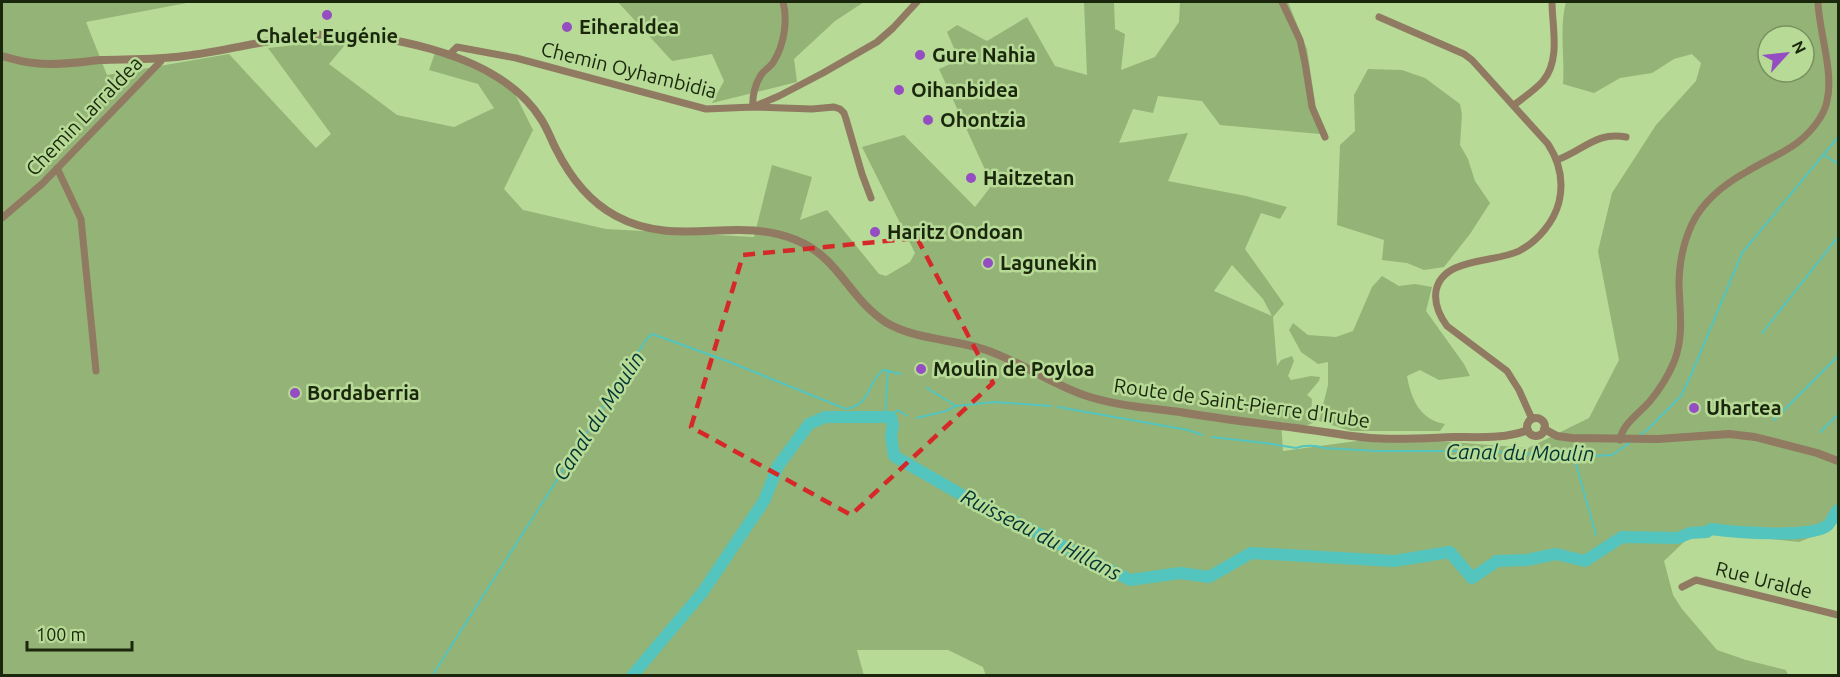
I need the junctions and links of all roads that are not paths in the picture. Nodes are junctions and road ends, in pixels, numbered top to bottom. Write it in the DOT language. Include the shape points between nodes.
graph roads {
  1 [pos="783,2"];
  2 [pos="917,2"];
  3 [pos="1282,2"];
  4 [pos="1552,2"];
  5 [pos="1818,2"];
  6 [pos="1379,17"];
  7 [pos="449,55"];
  8 [pos="2,56"];
  9 [pos="160,58"];
  10 [pos="1514,105"];
  11 [pos="753,107"];
  12 [pos="1325,137"];
  13 [pos="1626,137"];
  14 [pos="1557,160"];
  15 [pos="57,168"];
  16 [pos="871,198"];
  17 [pos="2,218"];
  18 [pos="96,371"];
  19 [pos="1532,419"];
  20 [pos="1544,429"];
  21 [pos="1528,430"];
  22 [pos="1620,440"];
  23 [pos="1839,461"];
  24 [pos="1682,587"];
  25 [pos="1839,615"];
  1 -- 11 [label="street" via="785,29 780,47 774,62 761,75 752,98"];
  2 -- 11 [label="street, Chemin Oyhambidia" via="877,42"];
  3 -- 12 [label="street" via="1300,40 1312,107"];
  4 -- 10 [label="street" via="1554,44 1549,71 1541,84"];
  5 -- 22 [label="street" via="1829,86 1827,102 1815,126 1794,147 1724,187 1694,221 1680,262 1678,352 1661,387 1623,430"];
  6 -- 10 [label="street" via="1464,54"];
  7 -- 9 [label="street, Route de Saint-Pierre d'Irube" via="369,37 320,34"];
  7 -- 11 [label="street, Chemin Oyhambidia" via="457,47 516,58 706,109"];
  7 -- 21 [label="street, Route de Saint-Pierre d'Irube" via="489,73 520,93 542,120 574,180 614,214 657,231 757,230 796,240 831,263 863,303 888,323 905,331 996,353 1079,394 1209,418 1370,438 1486,437"];
  8 -- 9 [label="street, Route de Saint-Pierre d'Irube" via="50,64"];
  9 -- 15 [label="street, Chemin Larraldea"];
  10 -- 14 [label="street"];
  11 -- 16 [label="street" via="840,109"];
  13 -- 14 [label="street" via="1603,136"];
  14 -- 19 [label="street" via="1560,198 1537,238 1517,252 1453,269 1437,288 1437,307 1447,326 1507,370"];
  15 -- 17 [label="street, Chemin Larraldea"];
  15 -- 18 [label="street" via="81,219"];
  19 -- 20 [label="street, Route de Saint-Pierre d'Irube" via="1542,421"];
  19 -- 21 [label="street"];
  20 -- 21 [label="street, Route de Saint-Pierre d'Irube" via="1538,435"];
  20 -- 22 [label="street, Route de Saint-Pierre d'Irube" via="1557,436"];
  22 -- 23 [label="street, Route de Saint-Pierre d'Irube" via="1728,434 1755,437"];
  24 -- 25 [label="street, Rue Uralde" via="1696,580"];
}
